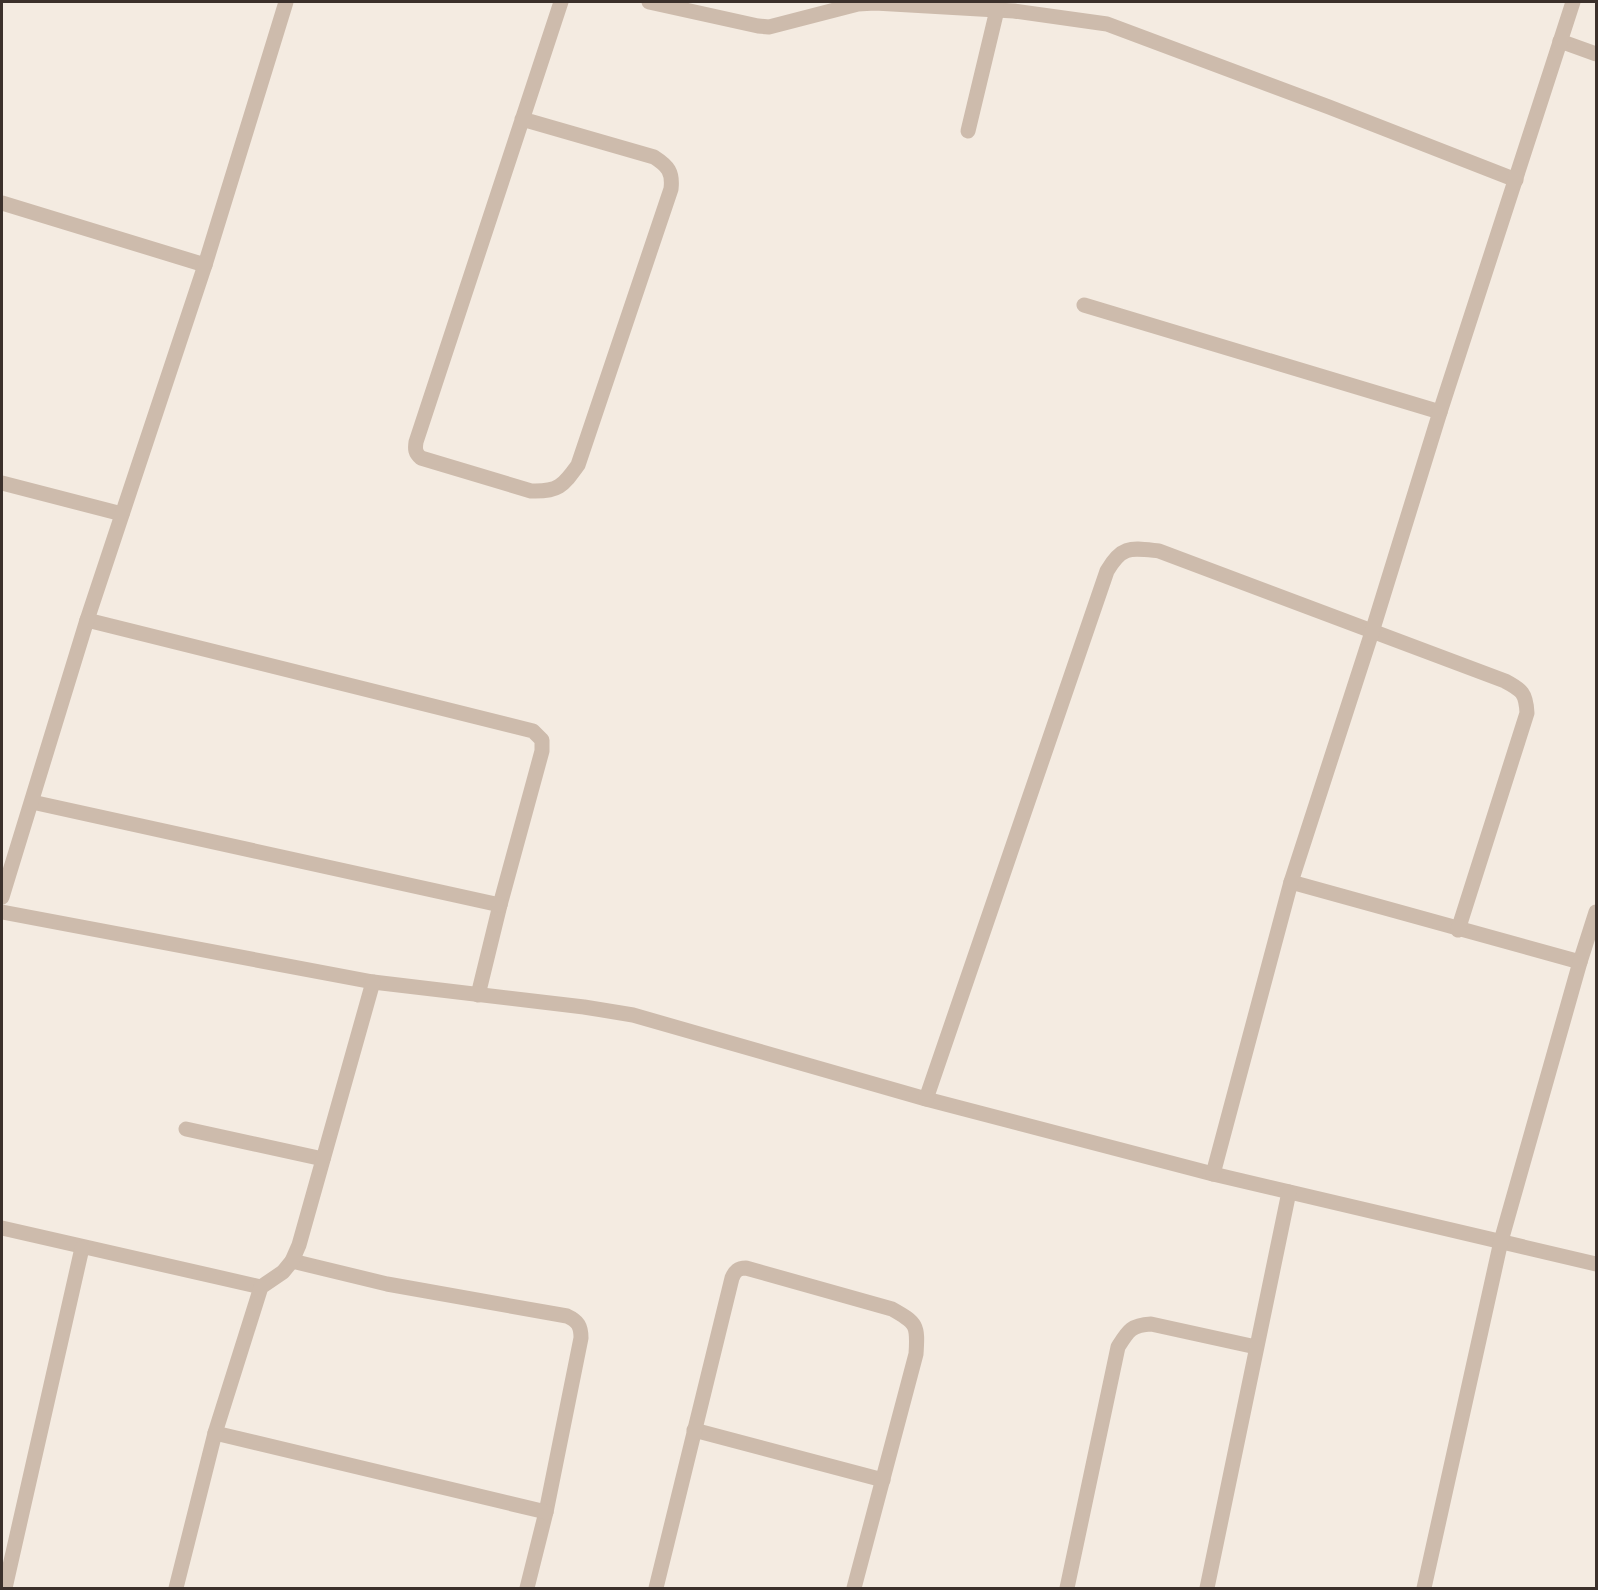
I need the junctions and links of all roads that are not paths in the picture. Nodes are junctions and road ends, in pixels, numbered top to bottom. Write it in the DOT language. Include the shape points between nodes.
graph roads {
  1 [pos="286,2"];
  2 [pos="561,2"];
  3 [pos="649,2"];
  4 [pos="1573,2"];
  5 [pos="997,10"];
  6 [pos="1560,41"];
  7 [pos="1596,54"];
  8 [pos="522,119"];
  9 [pos="968,131"];
  10 [pos="1516,180"];
  11 [pos="2,203"];
  12 [pos="205,265"];
  13 [pos="1084,305"];
  14 [pos="1440,412"];
  15 [pos="2,483"];
  16 [pos="122,514"];
  17 [pos="87,621"];
  18 [pos="1372,632"];
  19 [pos="32,802"];
  20 [pos="1291,882"];
  21 [pos="2,897"];
  22 [pos="500,905"];
  23 [pos="2,912"];
  24 [pos="1596,912"];
  25 [pos="1458,930"];
  26 [pos="1580,962"];
  27 [pos="373,982"];
  28 [pos="478,995"];
  29 [pos="926,1099"];
  30 [pos="186,1129"];
  31 [pos="323,1159"];
  32 [pos="1213,1174"];
  33 [pos="1289,1192"];
  34 [pos="2,1228"];
  35 [pos="1501,1241"];
  36 [pos="82,1248"];
  37 [pos="292,1261"];
  38 [pos="1596,1264"];
  39 [pos="261,1287"];
  40 [pos="1256,1347"];
  41 [pos="694,1430"];
  42 [pos="215,1433"];
  43 [pos="883,1480"];
  44 [pos="546,1512"];
  45 [pos="5,1588"];
  46 [pos="176,1588"];
  47 [pos="527,1588"];
  48 [pos="656,1588"];
  49 [pos="854,1588"];
  50 [pos="1067,1588"];
  51 [pos="1207,1588"];
  52 [pos="1424,1588"];
  1 -- 12 [label="street"];
  2 -- 8 [label="street"];
  3 -- 5 [label="street" via="758,27 858,4"];
  4 -- 6 [label="street"];
  5 -- 9 [label="street"];
  5 -- 10 [label="street" via="1123,29"];
  6 -- 7 [label="street"];
  6 -- 10 [label="street"];
  8 -- 8 [label="street" via="415,449 422,458 531,491 550,491 565,484 578,465 673,176 667,165 654,157"];
  10 -- 14 [label="street"];
  11 -- 12 [label="street"];
  12 -- 16 [label="street"];
  13 -- 14 [label="street"];
  14 -- 18 [label="street"];
  15 -- 16 [label="street"];
  16 -- 17 [label="street"];
  17 -- 19 [label="street"];
  17 -- 22 [label="street" via="533,730 542,740 542,751"];
  18 -- 20 [label="street"];
  18 -- 25 [label="street" via="1505,681 1520,689 1527,699 1527,713"];
  18 -- 29 [label="street" via="1159,551 1134,548 1122,551 1114,559"];
  19 -- 21 [label="street"];
  19 -- 22 [label="street"];
  20 -- 25 [label="street"];
  20 -- 32 [label="street"];
  22 -- 28 [label="street"];
  23 -- 27 [label="street"];
  24 -- 26 [label="street"];
  25 -- 26 [label="street"];
  26 -- 35 [label="street"];
  27 -- 28 [label="street"];
  27 -- 31 [label="street"];
  28 -- 29 [label="street" via="633,1015"];
  29 -- 32 [label="street"];
  30 -- 31 [label="street"];
  31 -- 37 [label="street"];
  32 -- 33 [label="street"];
  33 -- 35 [label="street"];
  33 -- 40 [label="street"];
  34 -- 36 [label="street"];
  35 -- 38 [label="street"];
  35 -- 52 [label="street"];
  36 -- 39 [label="street"];
  36 -- 45 [label="street"];
  37 -- 39 [label="street"];
  37 -- 44 [label="street" via="387,1284 574,1320 581,1329 581,1338"];
  39 -- 42 [label="street"];
  40 -- 50 [label="street" via="1151,1324 1138,1324 1127,1332 1118,1347"];
  40 -- 51 [label="street"];
  41 -- 43 [label="street"];
  41 -- 43 [label="street" via="732,1278 739,1268 746,1268 892,1309 910,1319 918,1333 916,1354"];
  41 -- 48 [label="street"];
  42 -- 44 [label="street"];
  42 -- 46 [label="street"];
  43 -- 49 [label="street"];
  44 -- 47 [label="street"];
}
